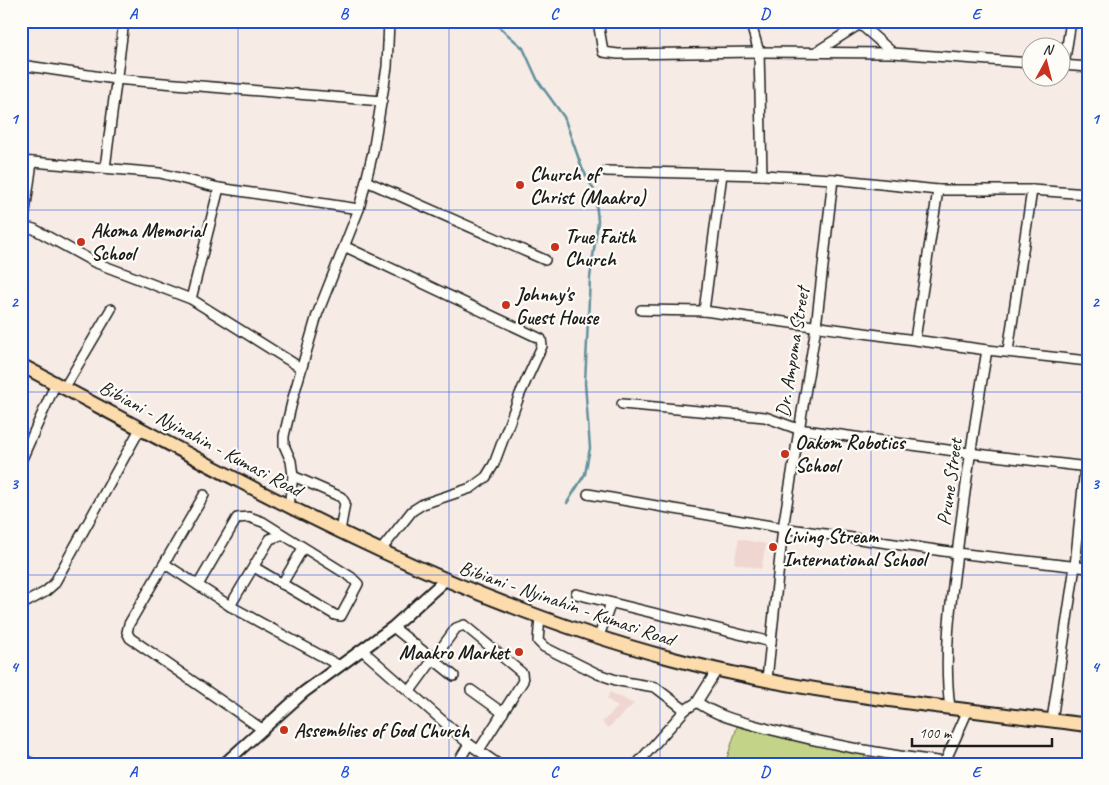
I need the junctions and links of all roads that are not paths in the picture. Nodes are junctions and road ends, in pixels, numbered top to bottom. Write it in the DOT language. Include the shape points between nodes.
graph roads {
  1 [pos="124,21"];
  2 [pos="389,21"];
  3 [pos="598,21"];
  4 [pos="750,21"];
  5 [pos="1071,21"];
  6 [pos="860,23"];
  7 [pos="1068,38"];
  8 [pos="759,52"];
  9 [pos="816,52"];
  10 [pos="893,53"];
  11 [pos="1022,62"];
  12 [pos="21,65"];
  13 [pos="1072,66"];
  14 [pos="1088,67"];
  15 [pos="115,79"];
  16 [pos="382,101"];
  17 [pos="21,160"];
  18 [pos="32,162"];
  19 [pos="105,168"];
  20 [pos="606,171"];
  21 [pos="722,174"];
  22 [pos="762,175"];
  23 [pos="833,179"];
  24 [pos="366,181"];
  25 [pos="219,188"];
  26 [pos="938,190"];
  27 [pos="1032,190"];
  28 [pos="1088,194"];
  29 [pos="359,209"];
  30 [pos="22,226"];
  31 [pos="346,247"];
  32 [pos="545,260"];
  33 [pos="191,299"];
  34 [pos="111,309"];
  35 [pos="642,310"];
  36 [pos="704,311"];
  37 [pos="816,327"];
  38 [pos="915,339"];
  39 [pos="987,350"];
  40 [pos="1008,351"];
  41 [pos="1088,361"];
  42 [pos="21,365"];
  43 [pos="301,368"];
  44 [pos="60,385"];
  45 [pos="622,404"];
  46 [pos="140,429"];
  47 [pos="798,429"];
  48 [pos="970,454"];
  49 [pos="21,461"];
  50 [pos="1086,467"];
  51 [pos="293,476"];
  52 [pos="588,494"];
  53 [pos="204,495"];
  54 [pos="289,506"];
  55 [pos="783,528"];
  56 [pos="340,531"];
  57 [pos="281,534"];
  58 [pos="304,548"];
  59 [pos="381,550"];
  60 [pos="957,553"];
  61 [pos="165,564"];
  62 [pos="1075,566"];
  63 [pos="254,567"];
  64 [pos="1088,568"];
  65 [pos="444,581"];
  66 [pos="282,584"];
  67 [pos="198,586"];
  68 [pos="576,594"];
  69 [pos="611,603"];
  70 [pos="21,605"];
  71 [pos="230,606"];
  72 [pos="540,617"];
  73 [pos="393,627"];
  74 [pos="600,636"];
  75 [pos="771,642"];
  76 [pos="362,650"];
  77 [pos="433,659"];
  78 [pos="340,666"];
  79 [pos="717,670"];
  80 [pos="454,676"];
  81 [pos="767,679"];
  82 [pos="470,690"];
  83 [pos="410,691"];
  84 [pos="697,702"];
  85 [pos="950,708"];
  86 [pos="685,710"];
  87 [pos="968,710"];
  88 [pos="502,713"];
  89 [pos="1052,720"];
  90 [pos="1088,725"];
  91 [pos="262,729"];
  92 [pos="470,744"];
  93 [pos="479,750"];
  94 [pos="21,758"];
  95 [pos="945,763"];
  96 [pos="33,764"];
  97 [pos="224,764"];
  98 [pos="457,764"];
  99 [pos="498,764"];
  100 [pos="637,764"];
  1 -- 15 [label="street"];
  2 -- 16 [label="street" via="388,68"];
  3 -- 8 [label="street" via="604,52"];
  4 -- 8 [label="street"];
  5 -- 7 [label="street"];
  6 -- 9 [label="street"];
  6 -- 10 [label="street"];
  8 -- 9 [label="street"];
  8 -- 22 [label="street"];
  9 -- 10 [label="street"];
  10 -- 11 [label="street"];
  12 -- 15 [label="street"];
  13 -- 14 [label="street"];
  15 -- 16 [label="street"];
  15 -- 19 [label="street"];
  16 -- 24 [label="street"];
  17 -- 18 [label="street"];
  18 -- 19 [label="street"];
  18 -- 30 [label="street"];
  19 -- 25 [label="street" via="160,173"];
  20 -- 21 [label="street"];
  21 -- 22 [label="street"];
  21 -- 36 [label="street"];
  22 -- 23 [label="street"];
  23 -- 26 [label="street"];
  23 -- 37 [label="street, Dr. Ampoma Street"];
  24 -- 29 [label="street"];
  24 -- 32 [label="street"];
  25 -- 29 [label="street"];
  25 -- 33 [label="street"];
  26 -- 27 [label="street"];
  26 -- 38 [label="street"];
  27 -- 28 [label="street"];
  27 -- 40 [label="street"];
  29 -- 31 [label="street"];
  30 -- 33 [label="street" via="94,262"];
  31 -- 43 [label="street" via="317,315"];
  31 -- 59 [label="street" via="541,338 542,346 486,477 471,488 423,504 412,511"];
  33 -- 43 [label="street"];
  34 -- 44 [label="street"];
  35 -- 36 [label="street"];
  36 -- 37 [label="street"];
  37 -- 38 [label="street"];
  37 -- 47 [label="street, Dr. Ampoma Street"];
  38 -- 39 [label="street"];
  39 -- 40 [label="street"];
  39 -- 48 [label="street, Prune Street"];
  40 -- 41 [label="street"];
  42 -- 44 [label="main road, Bibiani - Nyinahin - Kumasi Road"];
  43 -- 51 [label="street" via="284,436"];
  44 -- 46 [label="main road, Bibiani - Nyinahin - Kumasi Road"];
  44 -- 49 [label="street"];
  45 -- 47 [label="street" via="765,417"];
  46 -- 54 [label="main road, Bibiani - Nyinahin - Kumasi Road"];
  46 -- 70 [label="street" via="54,584"];
  47 -- 48 [label="street"];
  47 -- 55 [label="street, Dr. Ampoma Street"];
  48 -- 50 [label="street"];
  48 -- 60 [label="street, Prune Street"];
  50 -- 62 [label="street"];
  51 -- 54 [label="street"];
  51 -- 56 [label="street" via="340,497 346,503"];
  52 -- 55 [label="street"];
  53 -- 61 [label="street"];
  54 -- 56 [label="main road, Bibiani - Nyinahin - Kumasi Road"];
  55 -- 60 [label="street"];
  55 -- 75 [label="street, Dr. Ampoma Street"];
  56 -- 59 [label="main road, Bibiani - Nyinahin - Kumasi Road"];
  57 -- 58 [label="street"];
  57 -- 63 [label="street" via="270,539"];
  57 -- 67 [label="street" via="263,522 249,517 237,518"];
  58 -- 66 [label="street"];
  58 -- 66 [label="street" via="358,584 345,612 341,616 335,615"];
  59 -- 65 [label="main road, Bibiani - Nyinahin - Kumasi Road"];
  60 -- 62 [label="street"];
  60 -- 85 [label="street, Prune Street" via="946,677"];
  61 -- 67 [label="street"];
  61 -- 91 [label="street" via="129,624 127,632 130,638"];
  62 -- 64 [label="street"];
  62 -- 89 [label="street"];
  63 -- 66 [label="street"];
  63 -- 71 [label="street"];
  65 -- 72 [label="main road, Bibiani - Nyinahin - Kumasi Road"];
  65 -- 73 [label="street"];
  67 -- 71 [label="street"];
  68 -- 69 [label="street"];
  69 -- 74 [label="street"];
  69 -- 75 [label="street"];
  71 -- 78 [label="street"];
  72 -- 74 [label="main road, Bibiani - Nyinahin - Kumasi Road"];
  72 -- 86 [label="street" via="538,640 544,647 619,682 655,687"];
  73 -- 76 [label="street"];
  73 -- 77 [label="street"];
  74 -- 79 [label="main road, Bibiani - Nyinahin - Kumasi Road"];
  75 -- 81 [label="street, Dr. Ampoma Street"];
  76 -- 78 [label="street"];
  76 -- 83 [label="street"];
  77 -- 80 [label="street"];
  77 -- 83 [label="street"];
  77 -- 88 [label="street" via="456,628 464,625 522,672 523,681"];
  78 -- 91 [label="street"];
  79 -- 81 [label="main road, Bibiani - Nyinahin - Kumasi Road"];
  79 -- 84 [label="street"];
  81 -- 85 [label="main road, Bibiani - Nyinahin - Kumasi Road"];
  82 -- 88 [label="street"];
  83 -- 92 [label="street"];
  84 -- 86 [label="street"];
  84 -- 95 [label="street" via="724,717 807,739"];
  85 -- 87 [label="main road, Bibiani - Nyinahin - Kumasi Road"];
  86 -- 100 [label="street"];
  87 -- 89 [label="main road, Bibiani - Nyinahin - Kumasi Road"];
  87 -- 95 [label="street"];
  88 -- 93 [label="street"];
  89 -- 90 [label="main road, Bibiani - Nyinahin - Kumasi Road"];
  91 -- 97 [label="street"];
  92 -- 93 [label="street"];
  92 -- 98 [label="street"];
  93 -- 99 [label="street"];
  94 -- 96 [label="street"];
}
